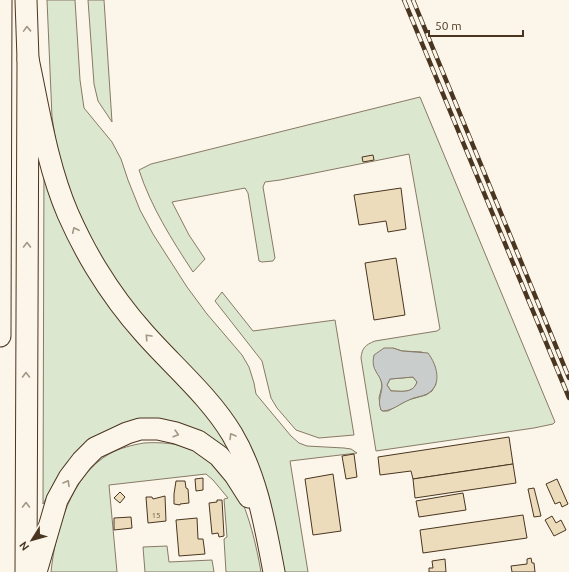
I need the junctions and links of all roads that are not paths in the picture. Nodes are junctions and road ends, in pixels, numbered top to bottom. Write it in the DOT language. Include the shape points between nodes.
graph roads {
  1 [pos="1,0"];
  2 [pos="26,0"];
  3 [pos="28,58"];
  4 [pos="0,336"];
  5 [pos="26,572"];
  6 [pos="36,572"];
  7 [pos="267,572"];
  8 [pos="274,572"];
  1 -- 4 [label="highway"];
  3 -- 2 [label="highway, one-way"];
  5 -- 3 [label="highway, one-way"];
  8 -- 3 [label="highway, one-way" via="261,506 231,432 192,383 144,334 96,268 75,230 50,160"];
  6 -- 7 [label="highway, one-way" via="57,500 69,478 95,448 140,429 176,433 198,441 219,456 249,495"];
}
